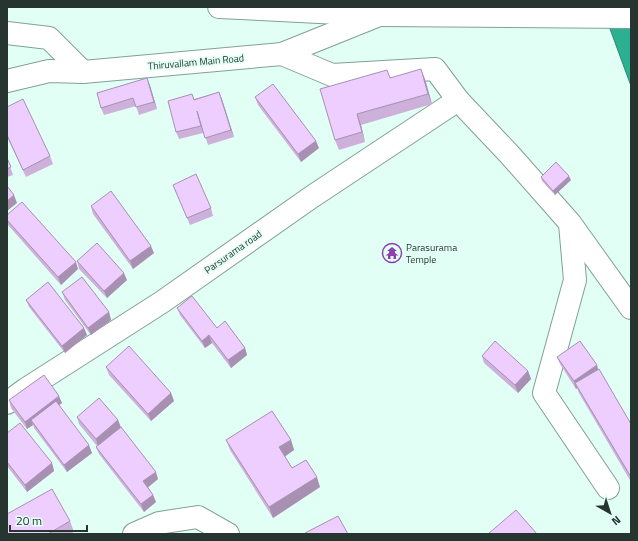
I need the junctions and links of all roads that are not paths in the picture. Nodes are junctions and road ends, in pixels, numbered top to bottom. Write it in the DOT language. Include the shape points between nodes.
graph roads {
  1 [pos="218,7"];
  2 [pos="379,15"];
  3 [pos="631,17"];
  4 [pos="7,33"];
  5 [pos="282,54"];
  6 [pos="83,72"];
  7 [pos="7,81"];
  8 [pos="458,100"];
  9 [pos="570,223"];
  10 [pos="631,308"];
  11 [pos="7,403"];
  12 [pos="608,488"];
  13 [pos="134,534"];
  14 [pos="228,534"];
  1 -- 2 [label="main road"];
  2 -- 3 [label="main road"];
  2 -- 5 [label="main road, Thiruvallam Main Road"];
  4 -- 6 [label="main road" via="49,38"];
  5 -- 6 [label="main road, Thiruvallam Main Road"];
  5 -- 8 [label="main road" via="332,75 435,69"];
  6 -- 7 [label="main road, Thiruvallam Main Road" via="49,71"];
  8 -- 9 [label="main road"];
  8 -- 11 [label="main road, Parsurama road" via="313,196 162,302"];
  9 -- 10 [label="main road"];
  9 -- 12 [label="main road" via="575,280 544,393"];
  13 -- 14 [label="main road" via="159,523 198,517"];
}
